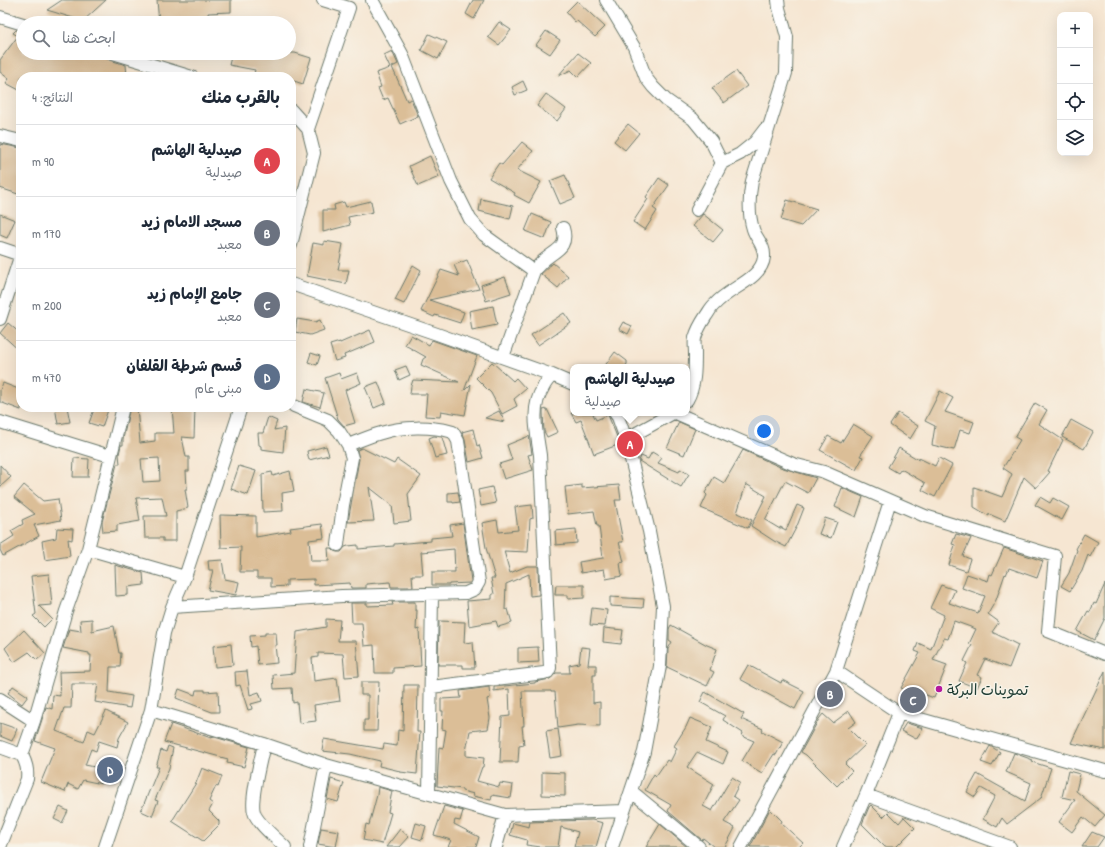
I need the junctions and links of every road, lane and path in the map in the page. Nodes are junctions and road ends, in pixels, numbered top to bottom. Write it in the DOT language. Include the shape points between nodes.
graph roads {
  1 [pos="323,0"];
  2 [pos="372,0"];
  3 [pos="606,0"];
  4 [pos="778,0"];
  5 [pos="0,17"];
  6 [pos="16,22"];
  7 [pos="136,60"];
  8 [pos="176,72"];
  9 [pos="296,116"];
  10 [pos="770,123"];
  11 [pos="308,129"];
  12 [pos="0,136"];
  13 [pos="16,140"];
  14 [pos="722,163"];
  15 [pos="697,210"];
  16 [pos="296,225"];
  17 [pos="563,228"];
  18 [pos="0,248"];
  19 [pos="16,253"];
  20 [pos="16,269"];
  21 [pos="534,271"];
  22 [pos="296,286"];
  23 [pos="0,319"];
  24 [pos="503,357"];
  25 [pos="552,375"];
  26 [pos="570,383"];
  27 [pos="690,395"];
  28 [pos="296,407"];
  29 [pos="122,412"];
  30 [pos="239,412"];
  31 [pos="617,416"];
  32 [pos="668,416"];
  33 [pos="683,416"];
  34 [pos="0,422"];
  35 [pos="626,439"];
  36 [pos="348,445"];
  37 [pos="110,456"];
  38 [pos="890,501"];
  39 [pos="338,545"];
  40 [pos="88,549"];
  41 [pos="185,577"];
  42 [pos="432,595"];
  43 [pos="172,607"];
  44 [pos="1105,654"];
  45 [pos="836,671"];
  46 [pos="430,686"];
  47 [pos="0,699"];
  48 [pos="151,710"];
  49 [pos="898,713"];
  50 [pos="34,721"];
  51 [pos="264,744"];
  52 [pos="0,747"];
  53 [pos="22,755"];
  54 [pos="326,765"];
  55 [pos="1105,771"];
  56 [pos="630,791"];
  57 [pos="429,794"];
  58 [pos="866,795"];
  59 [pos="624,811"];
  60 [pos="505,815"];
  61 [pos="0,847"];
  62 [pos="105,847"];
  63 [pos="285,847"];
  64 [pos="310,847"];
  65 [pos="496,847"];
  66 [pos="612,847"];
  67 [pos="699,847"];
  68 [pos="742,847"];
  69 [pos="844,847"];
  70 [pos="1010,847"];
  1 -- 11 [label="street" via="349,8"];
  2 -- 21 [label="street" via="402,54 451,181 470,219 484,235"];
  3 -- 14 [label="street" via="634,47 646,78 666,100 693,119 711,141"];
  4 -- 10 [label="street" via="787,37 786,73"];
  5 -- 6 [label="street"];
  7 -- 8 [label="street"];
  9 -- 11 [label="street"];
  10 -- 14 [label="street" via="755,142 740,154"];
  10 -- 27 [label="street" via="748,197 753,230 763,245 764,257 761,268 753,277 715,303 703,321 695,338 695,372"];
  11 -- 16 [label="street" via="314,153"];
  12 -- 13 [label="street"];
  14 -- 15 [label="street"];
  17 -- 21 [label="street" via="564,242 559,250"];
  18 -- 19 [label="street"];
  20 -- 23 [label="street"];
  21 -- 24 [label="street"];
  22 -- 24 [label="street"];
  24 -- 25 [label="street"];
  25 -- 26 [label="street"];
  25 -- 46 [label="street" via="542,388 536,404 535,421 540,455 550,668 544,673"];
  28 -- 36 [label="street" via="328,420"];
  29 -- 37 [label="street"];
  30 -- 41 [label="street"];
  31 -- 35 [label="street"];
  32 -- 35 [label="street"];
  33 -- 38 [label="street" via="793,464 824,472"];
  34 -- 37 [label="street"];
  35 -- 56 [label="street" via="649,530 663,606 660,666 644,752"];
  36 -- 39 [label="street" via="352,458"];
  36 -- 42 [label="street" via="382,432 406,428 443,429 453,432 458,441 479,582 475,589 466,593"];
  37 -- 40 [label="street"];
  38 -- 44 [label="street" via="925,516 1055,556 1048,631"];
  38 -- 45 [label="street"];
  40 -- 41 [label="street"];
  40 -- 50 [label="street" via="66,612"];
  41 -- 43 [label="street"];
  42 -- 43 [label="street" via="342,596"];
  42 -- 46 [label="street"];
  43 -- 48 [label="street" via="164,633"];
  45 -- 49 [label="street"];
  45 -- 68 [label="street"];
  46 -- 57 [label="street"];
  47 -- 50 [label="street"];
  48 -- 51 [label="street"];
  48 -- 62 [label="street"];
  49 -- 55 [label="street"];
  49 -- 58 [label="street"];
  50 -- 53 [label="street"];
  51 -- 54 [label="street"];
  51 -- 63 [label="street" via="253,801 254,813"];
  52 -- 53 [label="street"];
  53 -- 61 [label="street" via="28,771 27,779"];
  54 -- 57 [label="street"];
  54 -- 64 [label="street"];
  56 -- 59 [label="street"];
  56 -- 67 [label="street"];
  57 -- 60 [label="street"];
  58 -- 69 [label="street"];
  58 -- 70 [label="street"];
  59 -- 60 [label="street"];
  59 -- 66 [label="street"];
  60 -- 65 [label="street"];
}
